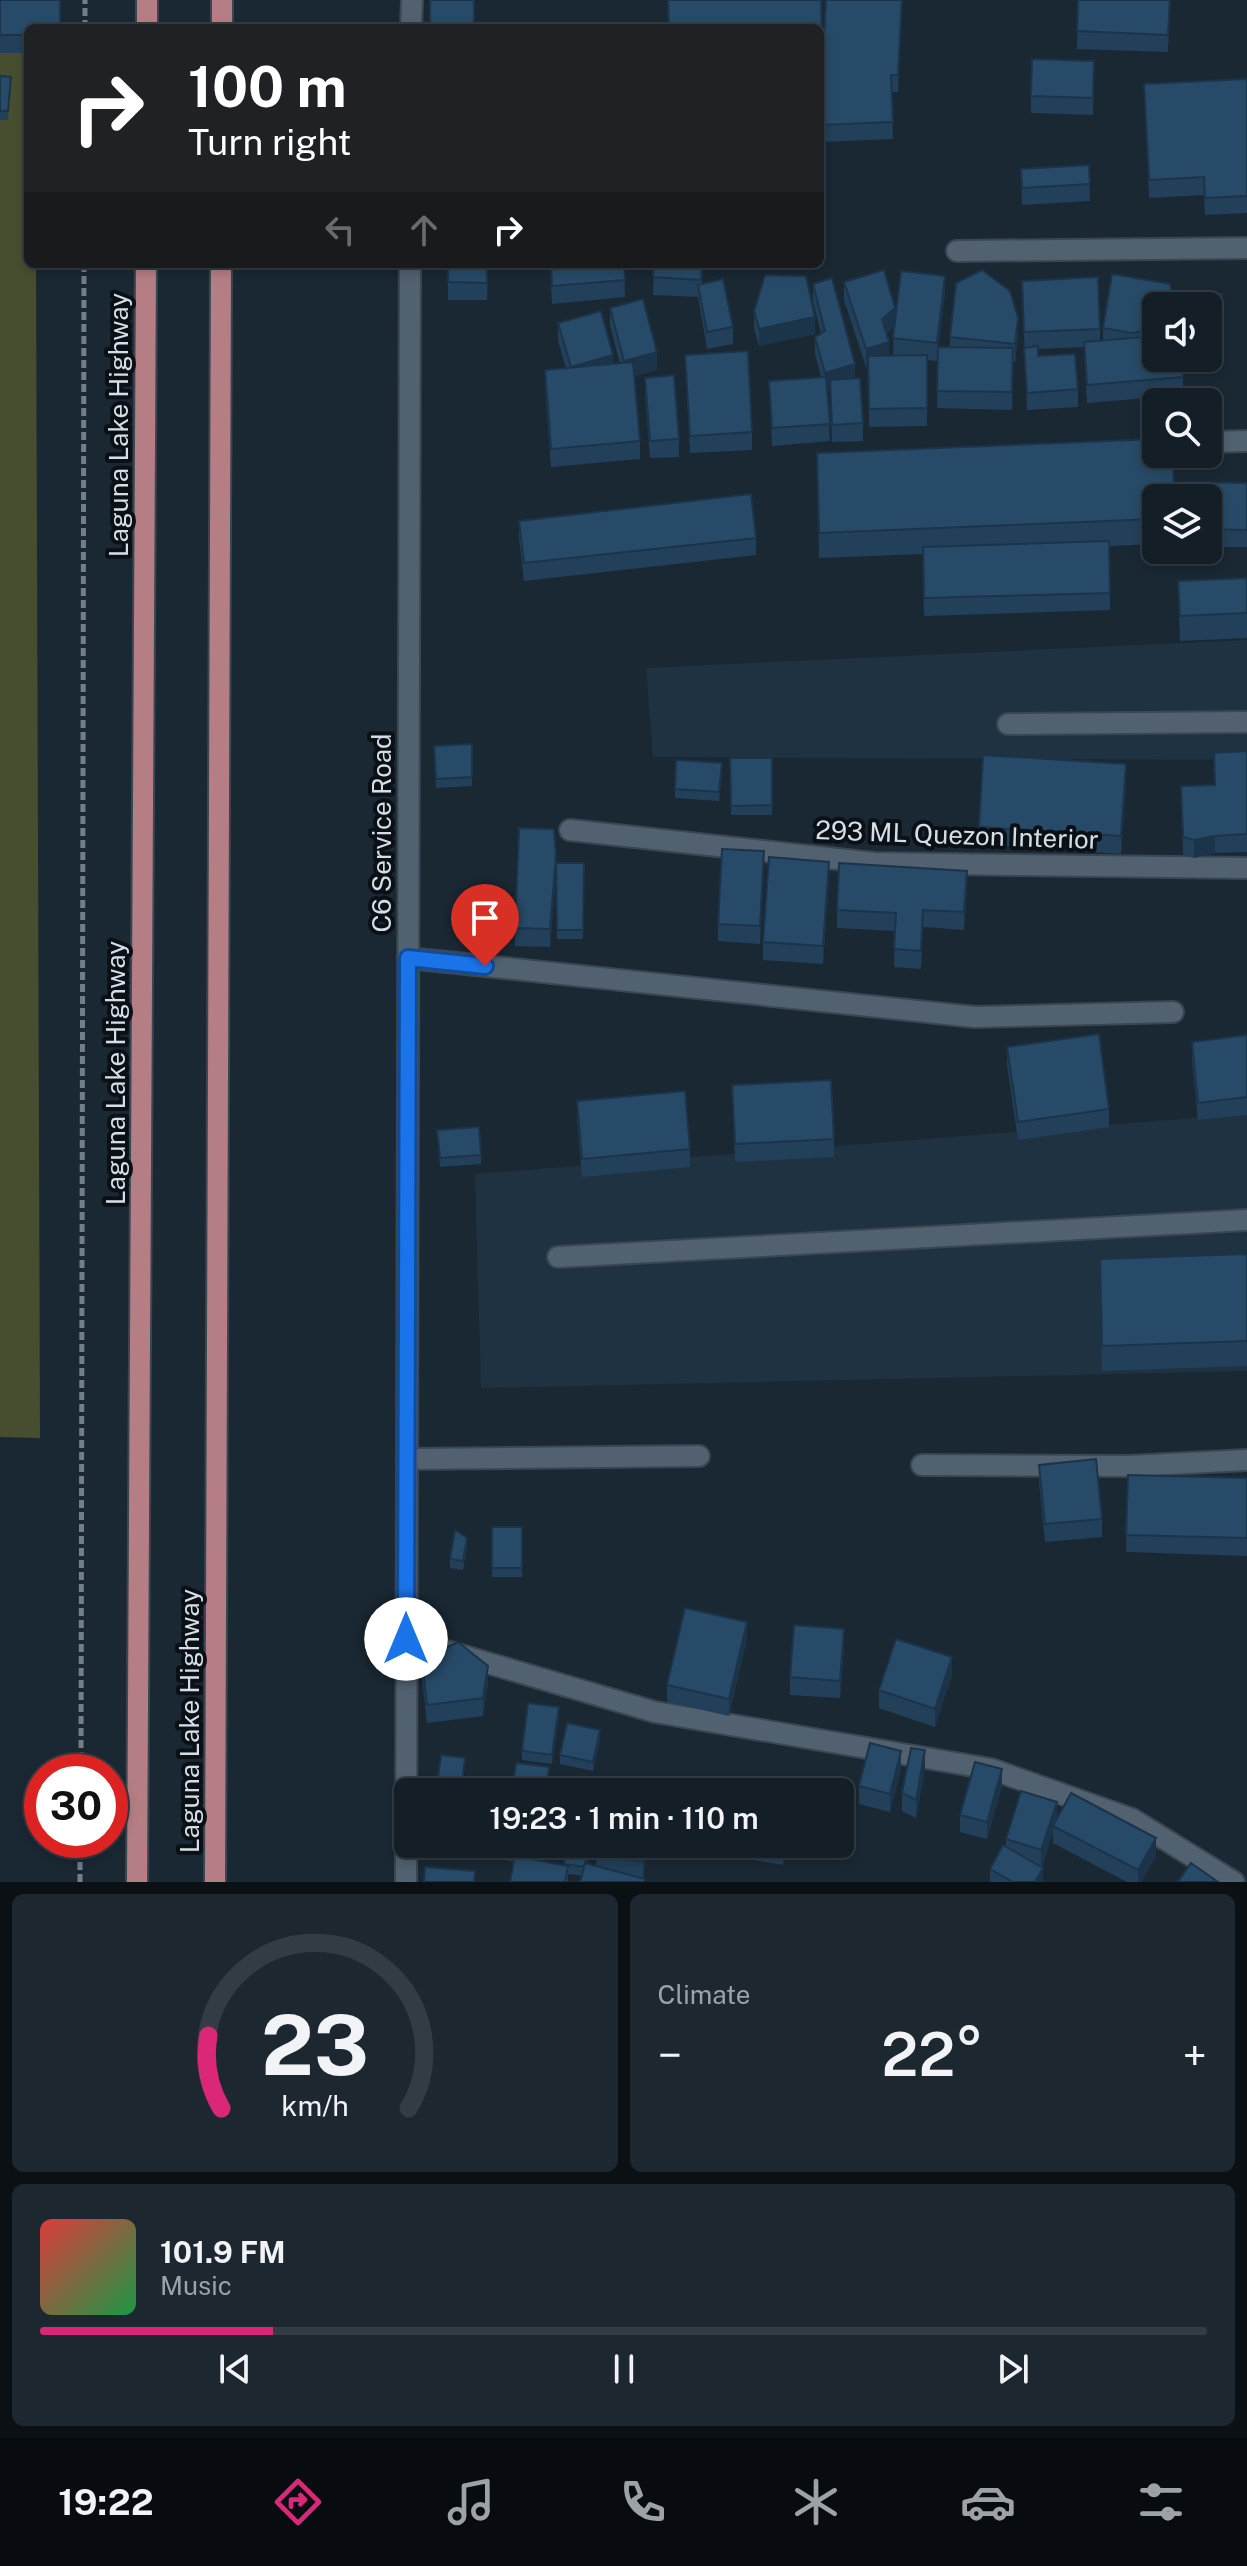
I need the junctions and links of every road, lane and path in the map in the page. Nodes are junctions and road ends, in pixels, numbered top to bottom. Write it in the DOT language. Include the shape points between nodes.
graph roads {
  1 [pos="85,0"];
  2 [pos="147,0"];
  3 [pos="222,0"];
  4 [pos="412,0"];
  5 [pos="85,24"];
  6 [pos="147,24"];
  7 [pos="222,24"];
  8 [pos="411,24"];
  9 [pos="1247,248"];
  10 [pos="957,251"];
  11 [pos="84,268"];
  12 [pos="146,268"];
  13 [pos="221,268"];
  14 [pos="410,268"];
  15 [pos="1247,441"];
  16 [pos="1222,442"];
  17 [pos="1247,722"];
  18 [pos="1008,724"];
  19 [pos="570,830"];
  20 [pos="1247,868"];
  21 [pos="408,958"];
  22 [pos="1173,1012"];
  23 [pos="1247,1220"];
  24 [pos="558,1257"];
  25 [pos="699,1456"];
  26 [pos="407,1459"];
  27 [pos="1247,1460"];
  28 [pos="922,1465"];
  29 [pos="406,1639"];
  30 [pos="81,1754"];
  31 [pos="80,1858"];
  32 [pos="80,1882"];
  33 [pos="137,1882"];
  34 [pos="215,1882"];
  35 [pos="406,1882"];
  36 [pos="1234,1882"];
  1 -- 5 [label="path"];
  2 -- 6 [label="main road"];
  3 -- 7 [label="main road"];
  4 -- 8 [label="street"];
  9 -- 10 [label="street"];
  11 -- 30 [label="path, Laguna Lake Highway"];
  12 -- 33 [label="main road, Laguna Lake Highway"];
  13 -- 34 [label="main road, Laguna Lake Highway"];
  14 -- 21 [label="street, C6 Service Road"];
  15 -- 16 [label="street"];
  17 -- 18 [label="street"];
  19 -- 20 [label="street, 293 ML Quezon Interior" via="874,863"];
  21 -- 22 [label="street" via="975,1017"];
  21 -- 26 [label="street, C6 Service Road"];
  23 -- 24 [label="street"];
  25 -- 26 [label="street"];
  26 -- 29 [label="street, C6 Service Road"];
  27 -- 28 [label="street" via="1129,1466"];
  29 -- 35 [label="street, C6 Service Road"];
  29 -- 36 [label="street" via="655,1712 991,1769 1132,1819"];
  31 -- 32 [label="path"];
}
